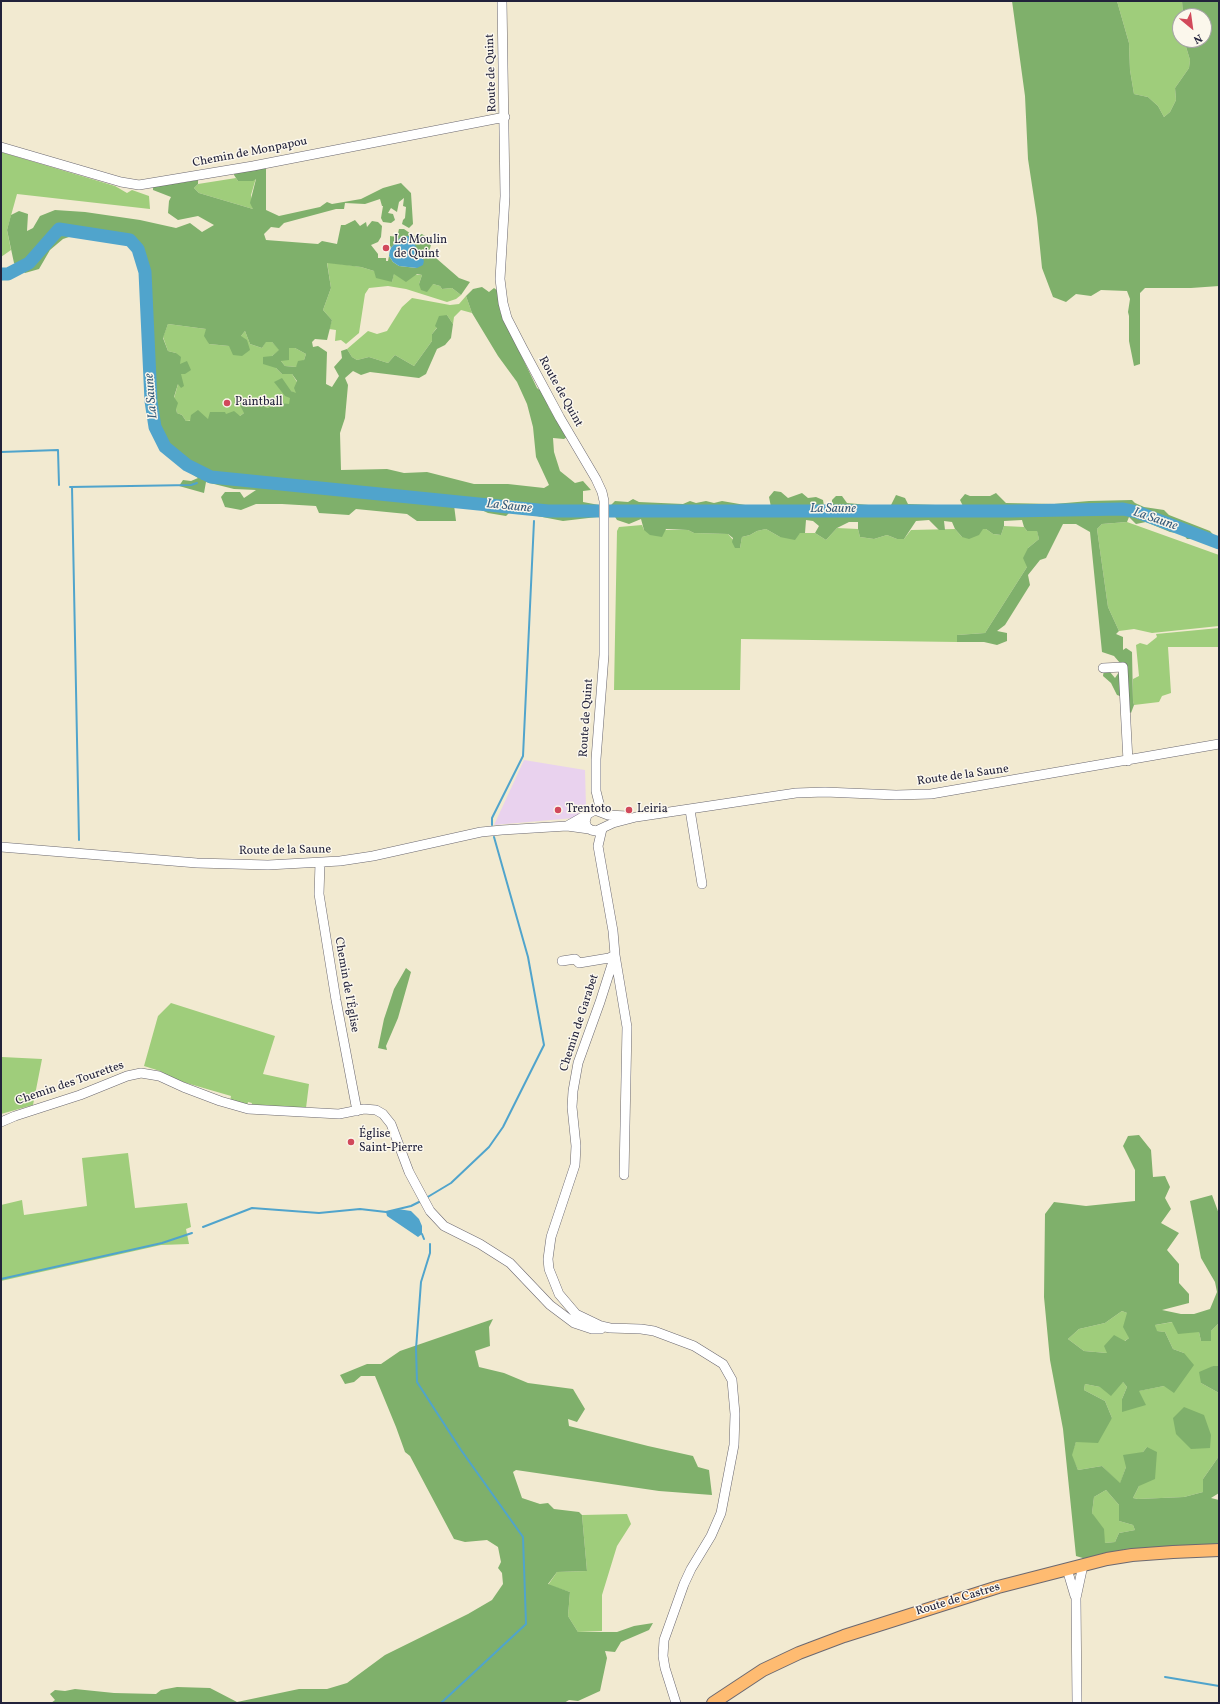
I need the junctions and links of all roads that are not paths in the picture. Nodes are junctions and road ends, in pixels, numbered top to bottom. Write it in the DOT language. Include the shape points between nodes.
graph roads {
  1 [pos="502,1"];
  2 [pos="505,117"];
  3 [pos="1,147"];
  4 [pos="1104,668"];
  5 [pos="1219,744"];
  6 [pos="1128,760"];
  7 [pos="596,791"];
  8 [pos="690,810"];
  9 [pos="602,812"];
  10 [pos="588,814"];
  11 [pos="636,817"];
  12 [pos="566,826"];
  13 [pos="603,828"];
  14 [pos="590,829"];
  15 [pos="598,846"];
  16 [pos="1,847"];
  17 [pos="320,863"];
  18 [pos="702,884"];
  19 [pos="615,955"];
  20 [pos="562,961"];
  21 [pos="357,1111"];
  22 [pos="1,1122"];
  23 [pos="624,1175"];
  24 [pos="610,1328"];
  25 [pos="1219,1550"];
  26 [pos="1081,1566"];
  27 [pos="1067,1569"];
  28 [pos="1076,1598"];
  29 [pos="676,1703"];
  30 [pos="713,1703"];
  31 [pos="1077,1703"];
  1 -- 2 [label="street, Route de Quint"];
  2 -- 3 [label="street, Chemin de Monpapou" via="253,166 139,185"];
  2 -- 7 [label="street, Route de Quint" via="505,217 500,279 503,304 507,318 523,349 596,479 604,501 604,655 596,750"];
  4 -- 6 [label="street" via="1123,667"];
  5 -- 6 [label="street, Route de la Saune"];
  6 -- 8 [label="street, Route de la Saune" via="931,794 803,792"];
  7 -- 9 [label="street, Route de Quint"];
  7 -- 10 [label="street, Route de Quint"];
  8 -- 11 [label="street, Route de la Saune"];
  8 -- 18 [label="street"];
  9 -- 10 [label="street" via="595,810"];
  9 -- 11 [label="street, Route de la Saune" via="612,816"];
  9 -- 13 [label="street" via="606,822"];
  10 -- 12 [label="street, Route de la Saune"];
  10 -- 14 [label="street" via="585,822"];
  11 -- 13 [label="street, Route de la Saune"];
  12 -- 14 [label="street, Route de la Saune"];
  12 -- 17 [label="street, Route de la Saune" via="481,832 372,856"];
  13 -- 14 [label="street" via="596,831"];
  13 -- 15 [label="street, Chemin de Garabet"];
  14 -- 15 [label="street, Chemin de Garabet"];
  15 -- 19 [label="street, Chemin de Garabet"];
  16 -- 17 [label="street, Route de la Saune" via="215,864"];
  17 -- 21 [label="street, Chemin de l'Église" via="319,894"];
  19 -- 20 [label="street" via="579,963 575,959"];
  19 -- 23 [label="street, Chemin de Garabet" via="627,1027"];
  19 -- 24 [label="street, Chemin de Garabet" via="575,1074 572,1108 575,1165 551,1237 548,1259 553,1280 563,1301 584,1319"];
  21 -- 22 [label="street, Chemin des Tourettes" via="340,1114 248,1109 214,1099 159,1076 141,1073"];
  21 -- 24 [label="street, Chemin des Tourettes" via="376,1110 387,1118 420,1195 444,1226 486,1247 510,1263 550,1305 574,1323 592,1329"];
  24 -- 29 [label="street, Chemin de Garabet" via="654,1331 694,1346 723,1364 730,1374 734,1389 734,1445 721,1513 684,1584 664,1640 665,1668"];
  25 -- 26 [label="main road, Route de Castres" via="1132,1555"];
  26 -- 27 [label="main road, Route de Castres"];
  26 -- 28 [label="street"];
  27 -- 28 [label="street"];
  27 -- 30 [label="main road, Route de Castres" via="998,1587 821,1644 773,1665"];
  28 -- 31 [label="street"];
}
